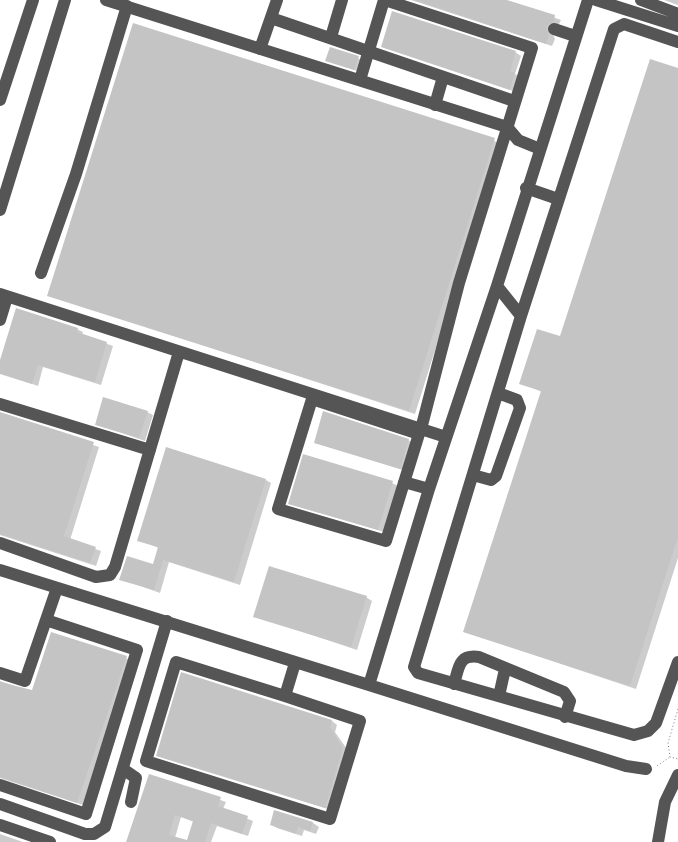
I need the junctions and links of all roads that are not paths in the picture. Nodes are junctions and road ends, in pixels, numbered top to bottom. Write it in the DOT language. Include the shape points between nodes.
graph roads {
  1 [pos="33,0"];
  2 [pos="65,0"];
  3 [pos="106,0"];
  4 [pos="277,0"];
  5 [pos="342,0"];
  6 [pos="385,0"];
  7 [pos="588,0"];
  8 [pos="596,0"];
  9 [pos="640,0"];
  10 [pos="126,6"];
  11 [pos="678,14"];
  12 [pos="271,18"];
  13 [pos="678,26"];
  14 [pos="554,29"];
  15 [pos="576,36"];
  16 [pos="331,37"];
  17 [pos="678,42"];
  18 [pos="260,49"];
  19 [pos="369,52"];
  20 [pos="443,77"];
  21 [pos="3,79"];
  22 [pos="360,80"];
  23 [pos="0,100"];
  24 [pos="514,101"];
  25 [pos="435,105"];
  26 [pos="507,127"];
  27 [pos="540,150"];
  28 [pos="526,188"];
  29 [pos="558,199"];
  30 [pos="0,210"];
  31 [pos="41,273"];
  32 [pos="497,286"];
  33 [pos="4,296"];
  34 [pos="521,316"];
  35 [pos="0,320"];
  36 [pos="179,352"];
  37 [pos="498,394"];
  38 [pos="0,404"];
  39 [pos="421,428"];
  40 [pos="446,437"];
  41 [pos="150,450"];
  42 [pos="473,475"];
  43 [pos="404,482"];
  44 [pos="429,489"];
  45 [pos="0,543"];
  46 [pos="0,570"];
  47 [pos="57,588"];
  48 [pos="46,620"];
  49 [pos="167,621"];
  50 [pos="678,662"];
  51 [pos="295,663"];
  52 [pos="505,669"];
  53 [pos="0,673"];
  54 [pos="454,684"];
  55 [pos="369,685"];
  56 [pos="285,696"];
  57 [pos="499,696"];
  58 [pos="565,717"];
  59 [pos="123,769"];
  60 [pos="646,769"];
  61 [pos="678,775"];
  62 [pos="0,785"];
  63 [pos="131,802"];
  64 [pos="0,804"];
  65 [pos="0,824"];
  66 [pos="84,838"];
  67 [pos="50,842"];
  68 [pos="658,842"];
  1 -- 21 [label="street"];
  2 -- 30 [label="street"];
  3 -- 10 [label="street"];
  4 -- 12 [label="street"];
  5 -- 16 [label="street"];
  6 -- 19 [label="street"];
  6 -- 24 [label="street" via="532,48"];
  7 -- 15 [label="street"];
  8 -- 13 [label="street"];
  9 -- 11 [label="street"];
  10 -- 18 [label="street"];
  10 -- 31 [label="street" via="76,174"];
  12 -- 16 [label="street"];
  12 -- 18 [label="street"];
  14 -- 15 [label="street"];
  15 -- 27 [label="street"];
  16 -- 19 [label="street"];
  17 -- 29 [label="street" via="624,24 614,29"];
  18 -- 22 [label="street"];
  19 -- 20 [label="street"];
  19 -- 22 [label="street"];
  20 -- 24 [label="street"];
  20 -- 25 [label="street"];
  21 -- 23 [label="street"];
  22 -- 25 [label="street"];
  24 -- 26 [label="street"];
  25 -- 26 [label="street"];
  26 -- 27 [label="street" via="518,140"];
  26 -- 39 [label="street" via="459,283"];
  27 -- 28 [label="street"];
  28 -- 29 [label="street"];
  28 -- 32 [label="street"];
  29 -- 34 [label="street"];
  32 -- 34 [label="street"];
  32 -- 40 [label="street"];
  33 -- 35 [label="street"];
  33 -- 36 [label="street"];
  34 -- 37 [label="street"];
  36 -- 39 [label="street"];
  36 -- 41 [label="street"];
  37 -- 42 [label="street"];
  37 -- 42 [label="street" via="517,400 520,408 496,476 491,480"];
  38 -- 41 [label="street"];
  39 -- 40 [label="street"];
  40 -- 44 [label="street"];
  41 -- 45 [label="street" via="110,575 96,577"];
  42 -- 54 [label="street" via="414,667 418,673"];
  43 -- 43 [label="street" via="419,434 312,399 278,509 386,541"];
  43 -- 44 [label="street"];
  44 -- 55 [label="street"];
  46 -- 47 [label="street"];
  47 -- 48 [label="street"];
  47 -- 49 [label="street"];
  48 -- 53 [label="street" via="25,682"];
  48 -- 62 [label="street" via="137,650 86,814"];
  49 -- 51 [label="street"];
  49 -- 59 [label="street"];
  50 -- 58 [label="street" via="656,723 643,734 634,735"];
  51 -- 55 [label="street"];
  51 -- 56 [label="street"];
  52 -- 54 [label="street" via="470,656 460,664"];
  52 -- 57 [label="street"];
  52 -- 58 [label="street" via="564,692 570,701"];
  54 -- 57 [label="street"];
  55 -- 60 [label="street" via="626,766"];
  56 -- 56 [label="street" via="176,662 146,761 330,819 360,721"];
  57 -- 58 [label="street"];
  59 -- 63 [label="street" via="136,778"];
  59 -- 66 [label="street" via="105,827"];
  61 -- 68 [label="street" via="665,802"];
  64 -- 66 [label="street"];
  65 -- 67 [label="street"];
}
